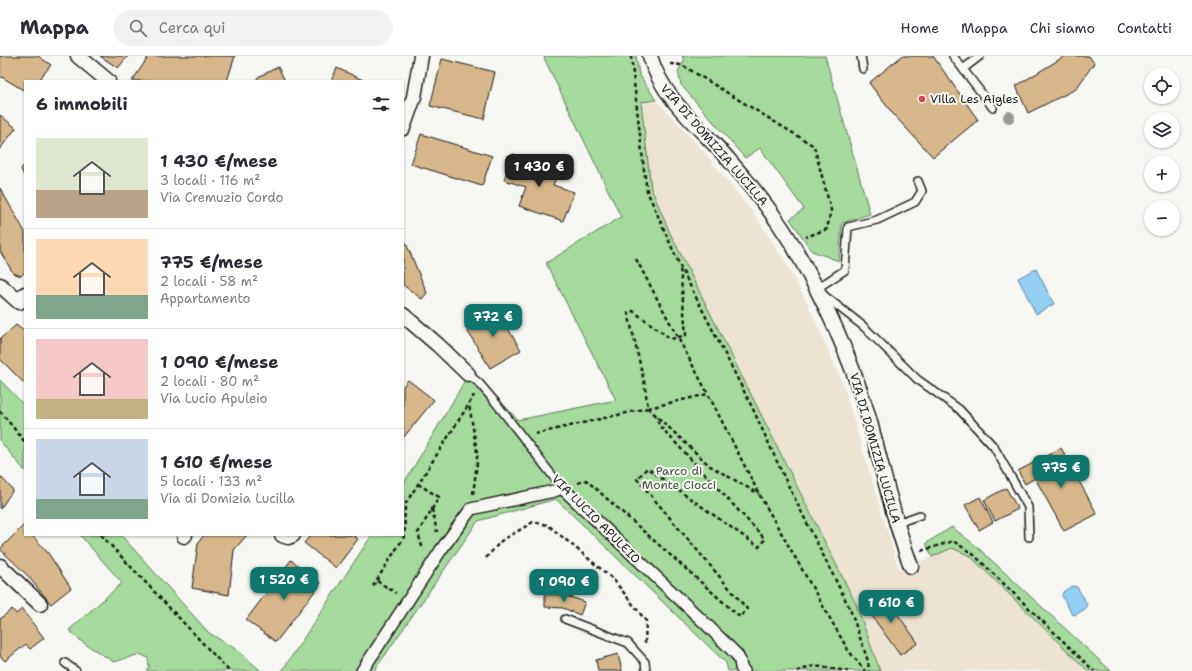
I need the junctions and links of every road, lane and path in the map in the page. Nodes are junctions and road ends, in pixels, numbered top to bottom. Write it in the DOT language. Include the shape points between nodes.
graph roads {
  1 [pos="78,56"];
  2 [pos="421,56"];
  3 [pos="631,56"];
  4 [pos="861,56"];
  5 [pos="953,56"];
  6 [pos="980,56"];
  7 [pos="651,60"];
  8 [pos="863,69"];
  9 [pos="963,69"];
  10 [pos="107,80"];
  11 [pos="993,108"];
  12 [pos="404,125"];
  13 [pos="918,181"];
  14 [pos="791,243"];
  15 [pos="636,259"];
  16 [pos="680,266"];
  17 [pos="0,284"];
  18 [pos="816,289"];
  19 [pos="22,298"];
  20 [pos="404,315"];
  21 [pos="678,337"];
  22 [pos="468,374"];
  23 [pos="479,383"];
  24 [pos="708,394"];
  25 [pos="469,404"];
  26 [pos="648,408"];
  27 [pos="0,411"];
  28 [pos="656,416"];
  29 [pos="523,438"];
  30 [pos="24,441"];
  31 [pos="418,484"];
  32 [pos="562,488"];
  33 [pos="759,494"];
  34 [pos="471,508"];
  35 [pos="920,515"];
  36 [pos="897,523"];
  37 [pos="102,536"];
  38 [pos="1029,536"];
  39 [pos="419,557"];
  40 [pos="486,558"];
  41 [pos="909,561"];
  42 [pos="0,566"];
  43 [pos="377,581"];
  44 [pos="373,586"];
  45 [pos="400,588"];
  46 [pos="40,604"];
  47 [pos="565,619"];
  48 [pos="645,662"];
  49 [pos="65,663"];
  50 [pos="742,670"];
  51 [pos="76,671"];
  52 [pos="229,671"];
  53 [pos="362,671"];
  54 [pos="646,671"];
  55 [pos="797,671"];
  56 [pos="848,671"];
  57 [pos="865,671"];
  58 [pos="869,671"];
  59 [pos="1094,671"];
  1 -- 10 [label="street"];
  2 -- 12 [label="street" via="414,97"];
  3 -- 16 [label="path" via="647,191"];
  4 -- 8 [label="lane"];
  5 -- 9 [label="lane"];
  6 -- 9 [label="lane"];
  7 -- 14 [label="street, VIA DI DOMIZIA LUCILLA" via="666,90 750,184"];
  7 -- 14 [label="path" via="682,65 814,146 831,210 827,229"];
  9 -- 11 [label="lane"];
  13 -- 18 [label="lane" via="922,191 915,202 877,220 848,227 845,270"];
  14 -- 18 [label="street, VIA DI DOMIZIA LUCILLA"];
  15 -- 21 [label="path"];
  16 -- 21 [label="path" via="686,335"];
  16 -- 58 [label="path" via="752,407 850,610 868,661"];
  17 -- 19 [label="street"];
  18 -- 36 [label="street, VIA DI DOMIZIA LUCILLA" via="845,350 864,401"];
  18 -- 38 [label="lane" via="863,326 917,379 959,409 994,447 1028,507"];
  20 -- 22 [label="street, VIA LUCIO APULEIO"];
  21 -- 24 [label="path"];
  21 -- 26 [label="path" via="671,339 632,311 628,313"];
  22 -- 23 [label="lane, VIA LUCIO APULEIO"];
  23 -- 25 [label="path"];
  23 -- 29 [label="lane, VIA LUCIO APULEIO"];
  24 -- 26 [label="path"];
  24 -- 33 [label="path"];
  25 -- 31 [label="path"];
  25 -- 34 [label="path" via="477,452"];
  26 -- 28 [label="path"];
  26 -- 29 [label="path"];
  27 -- 30 [label="path"];
  28 -- 32 [label="path" via="659,425 765,539 759,547 647,468 636,479 747,609 740,617 586,480"];
  28 -- 33 [label="path" via="710,466"];
  29 -- 32 [label="lane, VIA LUCIO APULEIO"];
  31 -- 39 [label="path" via="440,497 418,533 423,550"];
  31 -- 43 [label="path" via="406,502 404,537"];
  32 -- 34 [label="street"];
  32 -- 50 [label="street, VIA LUCIO APULEIO" via="737,655"];
  33 -- 57 [label="path" via="848,650"];
  34 -- 53 [label="street"];
  35 -- 36 [label="lane"];
  36 -- 41 [label="street, VIA DI DOMIZIA LUCILLA"];
  37 -- 52 [label="path"];
  40 -- 48 [label="path" via="500,541 533,522 548,525 614,579 646,621"];
  41 -- 59 [label="path" via="953,541 973,554"];
  42 -- 46 [label="street"];
  43 -- 44 [label="path"];
  43 -- 45 [label="path" via="396,594"];
  47 -- 48 [label="lane" via="628,643"];
  48 -- 54 [label="lane"];
  49 -- 51 [label="lane"];
  55 -- 56 [label="path" via="814,666"];
}
